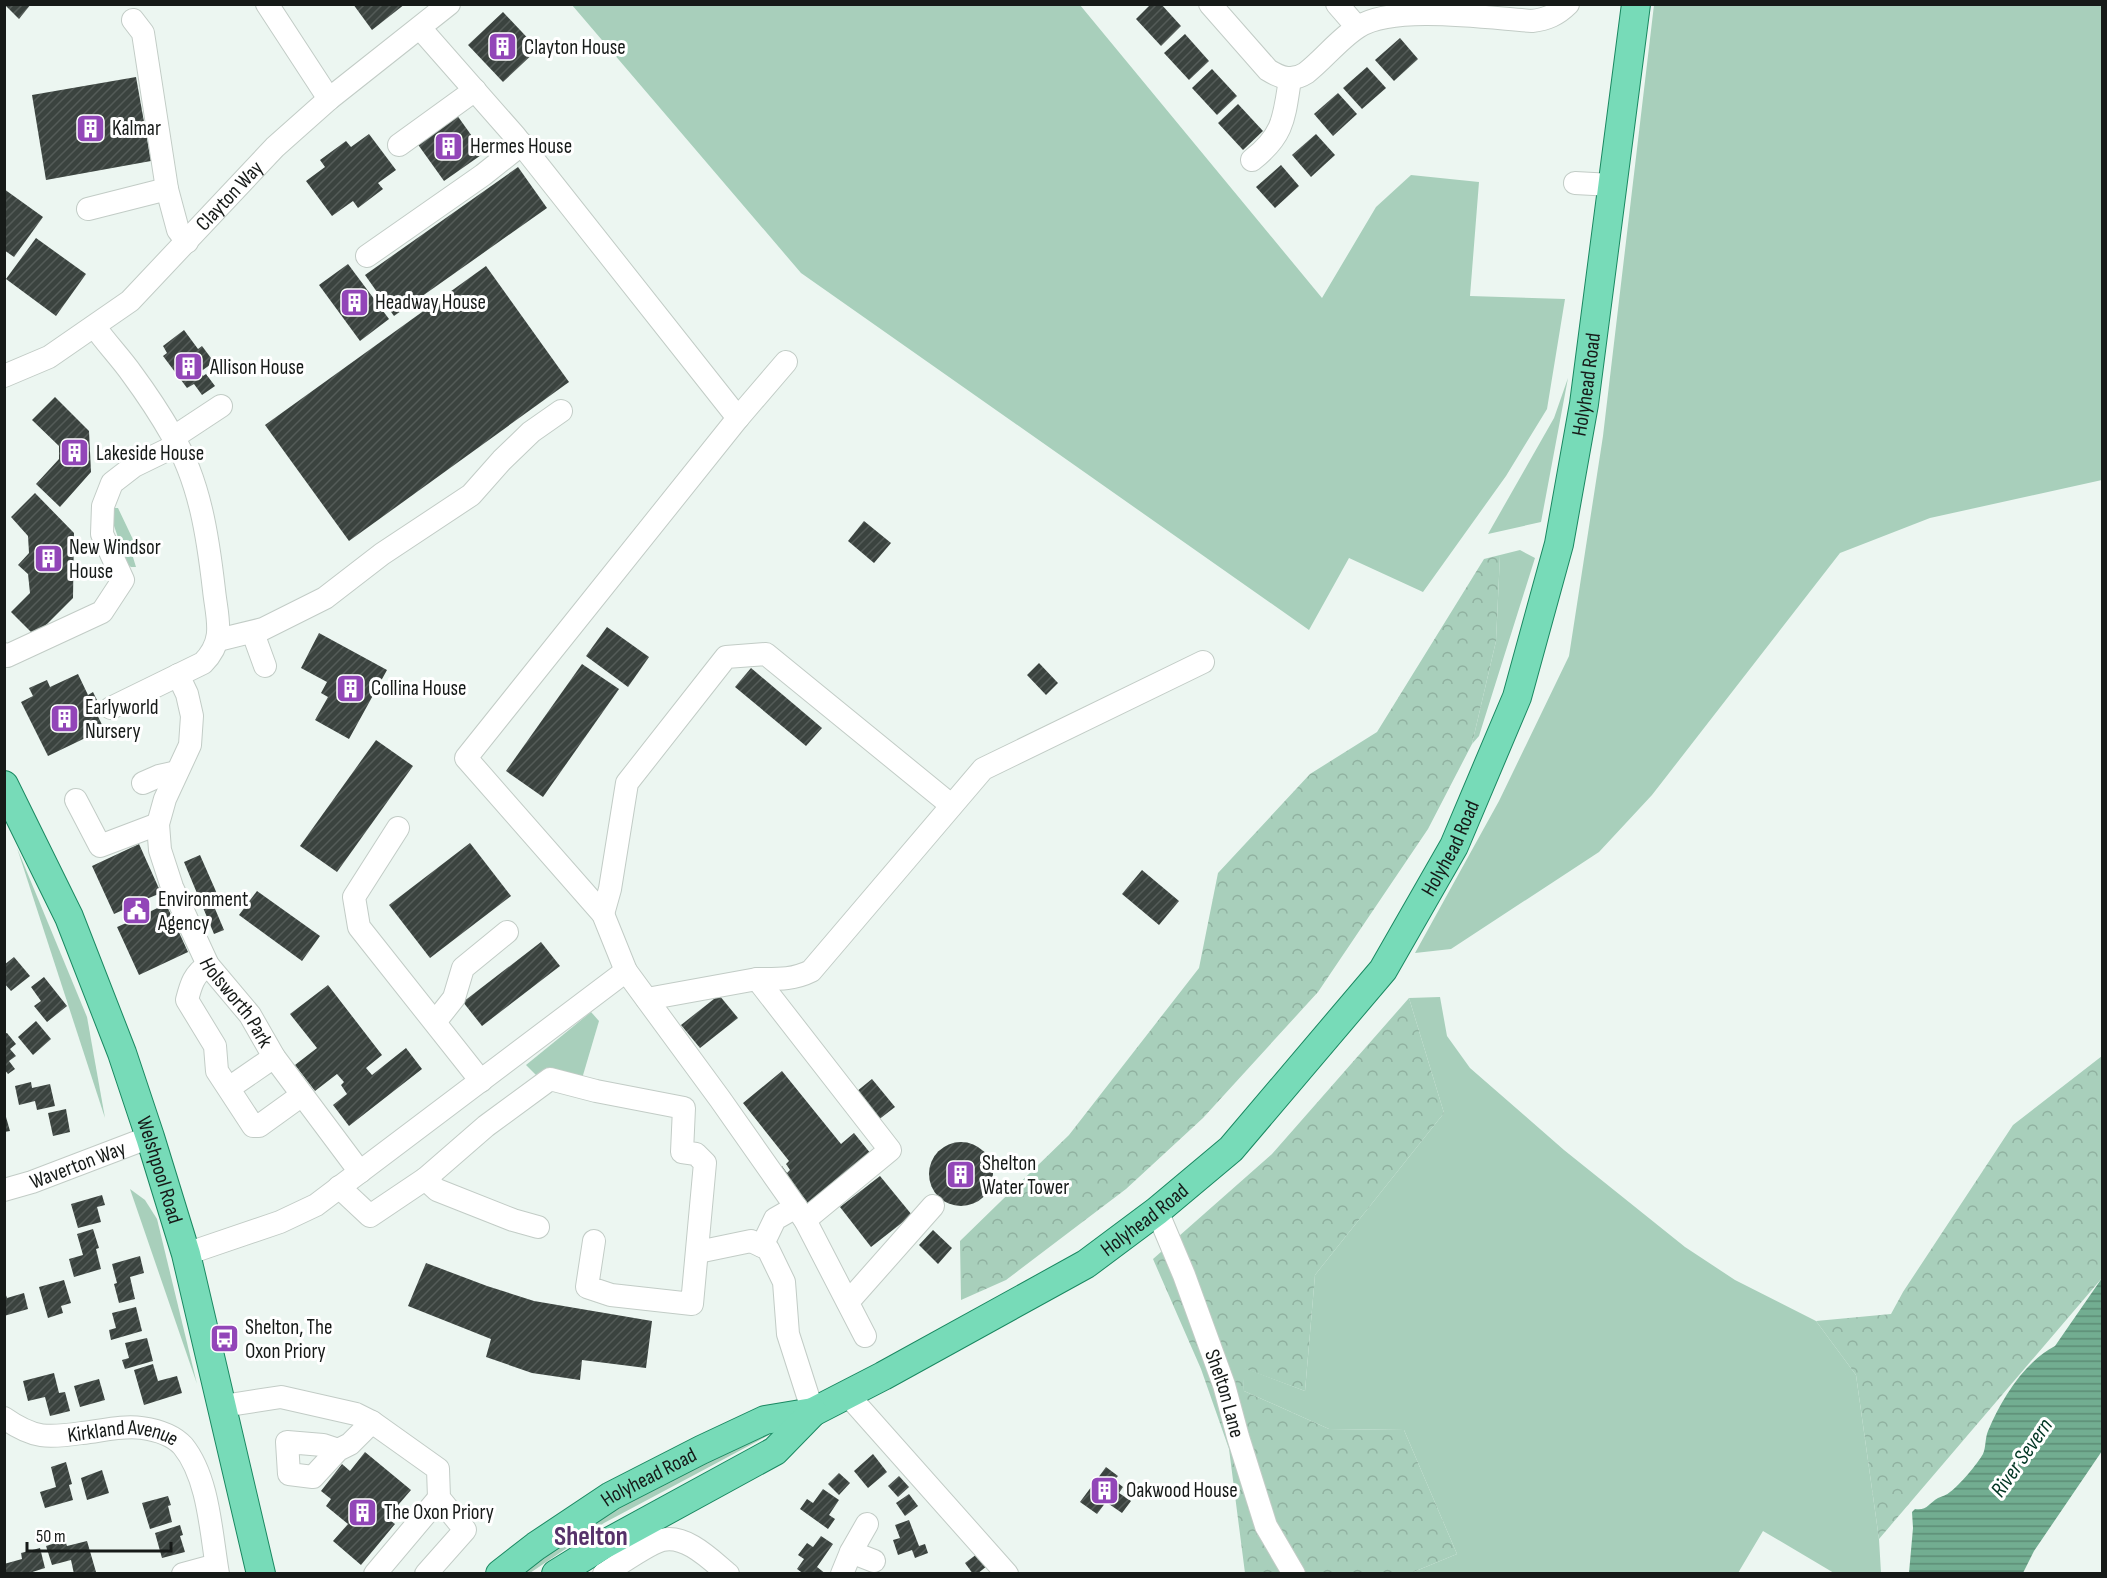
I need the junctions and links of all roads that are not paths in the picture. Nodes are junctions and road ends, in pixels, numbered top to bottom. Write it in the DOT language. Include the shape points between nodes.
graph roads {
  1 [pos="449,4"];
  2 [pos="1210,4"];
  3 [pos="1338,4"];
  4 [pos="1568,4"];
  5 [pos="1636,4"];
  6 [pos="272,7"];
  7 [pos="133,20"];
  8 [pos="1357,27"];
  9 [pos="420,28"];
  10 [pos="1290,79"];
  11 [pos="475,90"];
  12 [pos="329,99"];
  13 [pos="518,140"];
  14 [pos="399,145"];
  15 [pos="1252,160"];
  16 [pos="1575,183"];
  17 [pos="1612,185"];
  18 [pos="167,189"];
  19 [pos="88,209"];
  20 [pos="187,242"];
  21 [pos="367,256"];
  22 [pos="95,327"];
  23 [pos="786,362"];
  24 [pos="4,376"];
  25 [pos="221,405"];
  26 [pos="561,411"];
  27 [pos="738,418"];
  28 [pos="175,441"];
  29 [pos="253,633"];
  30 [pos="218,640"];
  31 [pos="4,654"];
  32 [pos="1203,662"];
  33 [pos="265,666"];
  34 [pos="172,678"];
  35 [pos="111,708"];
  36 [pos="177,772"];
  37 [pos="143,783"];
  38 [pos="4,785"];
  39 [pos="76,800"];
  40 [pos="951,805"];
  41 [pos="158,824"];
  42 [pos="398,828"];
  43 [pos="603,914"];
  44 [pos="507,932"];
  45 [pos="208,965"];
  46 [pos="626,971"];
  47 [pos="757,979"];
  48 [pos="647,999"];
  49 [pos="435,1022"];
  50 [pos="274,1057"];
  51 [pos="481,1081"];
  52 [pos="229,1088"];
  53 [pos="302,1095"];
  54 [pos="150,1137"];
  55 [pos="360,1172"];
  56 [pos="425,1179"];
  57 [pos="339,1187"];
  58 [pos="4,1190"];
  59 [pos="933,1206"];
  60 [pos="1157,1211"];
  61 [pos="800,1214"];
  62 [pos="538,1227"];
  63 [pos="594,1241"];
  64 [pos="762,1246"];
  65 [pos="698,1252"];
  66 [pos="186,1254"];
  67 [pos="848,1302"];
  68 [pos="865,1336"];
  69 [pos="847,1394"];
  70 [pos="223,1406"];
  71 [pos="813,1412"];
  72 [pos="4,1418"];
  73 [pos="372,1422"];
  74 [pos="338,1450"];
  75 [pos="439,1498"];
  76 [pos="867,1524"];
  77 [pos="851,1552"];
  78 [pos="874,1561"];
  79 [pos="217,1569"];
  80 [pos="183,1574"];
  81 [pos="261,1574"];
  82 [pos="375,1574"];
  83 [pos="426,1574"];
  84 [pos="500,1574"];
  85 [pos="556,1574"];
  86 [pos="604,1574"];
  87 [pos="728,1574"];
  88 [pos="842,1574"];
  89 [pos="1007,1574"];
  90 [pos="1294,1574"];
  1 -- 9 [label="street, Clayton Way"];
  2 -- 10 [label="street" via="1268,70"];
  3 -- 8 [label="street"];
  4 -- 8 [label="street" via="1547,19 1532,21 1406,14 1384,16"];
  5 -- 17 [label="main road, Holyhead Road"];
  6 -- 12 [label="street"];
  7 -- 18 [label="street" via="143,33"];
  8 -- 10 [label="street" via="1306,74"];
  9 -- 11 [label="street"];
  9 -- 12 [label="street, Clayton Way"];
  10 -- 15 [label="street" via="1276,137"];
  11 -- 13 [label="street"];
  11 -- 14 [label="street"];
  12 -- 20 [label="street, Clayton Way" via="275,147"];
  13 -- 21 [label="street" via="483,175"];
  13 -- 27 [label="street"];
  16 -- 17 [label="street"];
  17 -- 60 [label="main road, Holyhead Road" via="1584,404 1558,544 1518,697 1454,846 1383,970 1231,1149"];
  18 -- 19 [label="street"];
  18 -- 20 [label="street" via="178,230"];
  20 -- 22 [label="street, Clayton Way" via="130,301"];
  22 -- 24 [label="street, Clayton Way" via="49,357"];
  22 -- 28 [label="street" via="132,373"];
  23 -- 27 [label="street"];
  25 -- 28 [label="street"];
  26 -- 29 [label="street" via="531,432 471,495 382,554 325,598"];
  27 -- 43 [label="street" via="466,758"];
  28 -- 30 [label="street" via="200,507"];
  28 -- 31 [label="street" via="129,458 112,483 103,506 102,534 123,580 102,612 7,656"];
  29 -- 30 [label="street"];
  29 -- 33 [label="street"];
  30 -- 34 [label="street" via="203,663"];
  32 -- 40 [label="street" via="982,769"];
  34 -- 35 [label="street"];
  34 -- 36 [label="street, Holsworth Park" via="187,694 192,716 190,745"];
  36 -- 37 [label="street"];
  36 -- 41 [label="street, Holsworth Park"];
  38 -- 54 [label="main road, Welshpool Road" via="69,917"];
  39 -- 41 [label="street" via="100,846"];
  40 -- 43 [label="street" via="766,654 726,657 627,783"];
  40 -- 47 [label="street" via="810,971 787,979"];
  41 -- 45 [label="street, Holsworth Park" via="160,850 172,887"];
  42 -- 49 [label="street" via="354,897 358,927"];
  43 -- 46 [label="street"];
  44 -- 49 [label="street" via="463,968 454,998"];
  45 -- 50 [label="street, Holsworth Park" via="250,1015"];
  45 -- 52 [label="street" via="197,972 187,1000 215,1046 217,1071"];
  46 -- 48 [label="street"];
  46 -- 51 [label="street"];
  47 -- 48 [label="street"];
  47 -- 61 [label="street" via="890,1150"];
  48 -- 61 [label="street"];
  49 -- 51 [label="street"];
  50 -- 52 [label="street"];
  50 -- 53 [label="street, Holsworth Park"];
  51 -- 55 [label="street"];
  52 -- 53 [label="street" via="254,1126"];
  53 -- 55 [label="street, Holsworth Park"];
  54 -- 58 [label="street, Waverton Way"];
  54 -- 66 [label="main road, Welshpool Road"];
  55 -- 57 [label="street"];
  56 -- 57 [label="street" via="370,1216"];
  56 -- 62 [label="street" via="436,1190"];
  56 -- 65 [label="street" via="486,1125 550,1079 684,1108 682,1152 696,1154 705,1163"];
  57 -- 66 [label="street" via="316,1205 280,1222"];
  59 -- 67 [label="street"];
  60 -- 69 [label="main road, Holyhead Road" via="1086,1264"];
  60 -- 90 [label="street, Shelton Lane" via="1224,1385 1266,1526"];
  61 -- 64 [label="street" via="775,1219"];
  61 -- 67 [label="street"];
  63 -- 65 [label="street" via="586,1287 611,1295 692,1304"];
  64 -- 65 [label="street" via="751,1241"];
  64 -- 71 [label="street" via="768,1249 784,1282 788,1334"];
  66 -- 70 [label="main road, Welshpool Road"];
  67 -- 68 [label="street"];
  69 -- 71 [label="main road, Holyhead Road"];
  69 -- 89 [label="street"];
  70 -- 73 [label="street" via="281,1397 356,1414"];
  70 -- 81 [label="main road, Welshpool Road"];
  71 -- 84 [label="main road, Holyhead Road" via="765,1420 611,1496"];
  71 -- 85 [label="main road, Holyhead Road" via="775,1451"];
  72 -- 79 [label="street, Kirkland Avenue" via="36,1435 140,1427 171,1437 182,1445 198,1472"];
  73 -- 74 [label="street"];
  73 -- 75 [label="street" via="438,1469"];
  75 -- 82 [label="street"];
  75 -- 83 [label="street" via="465,1530"];
  76 -- 77 [label="street"];
  77 -- 78 [label="street"];
  77 -- 88 [label="street"];
  79 -- 80 [label="street"];
  86 -- 87 [label="street" via="662,1540 685,1543"];
}
